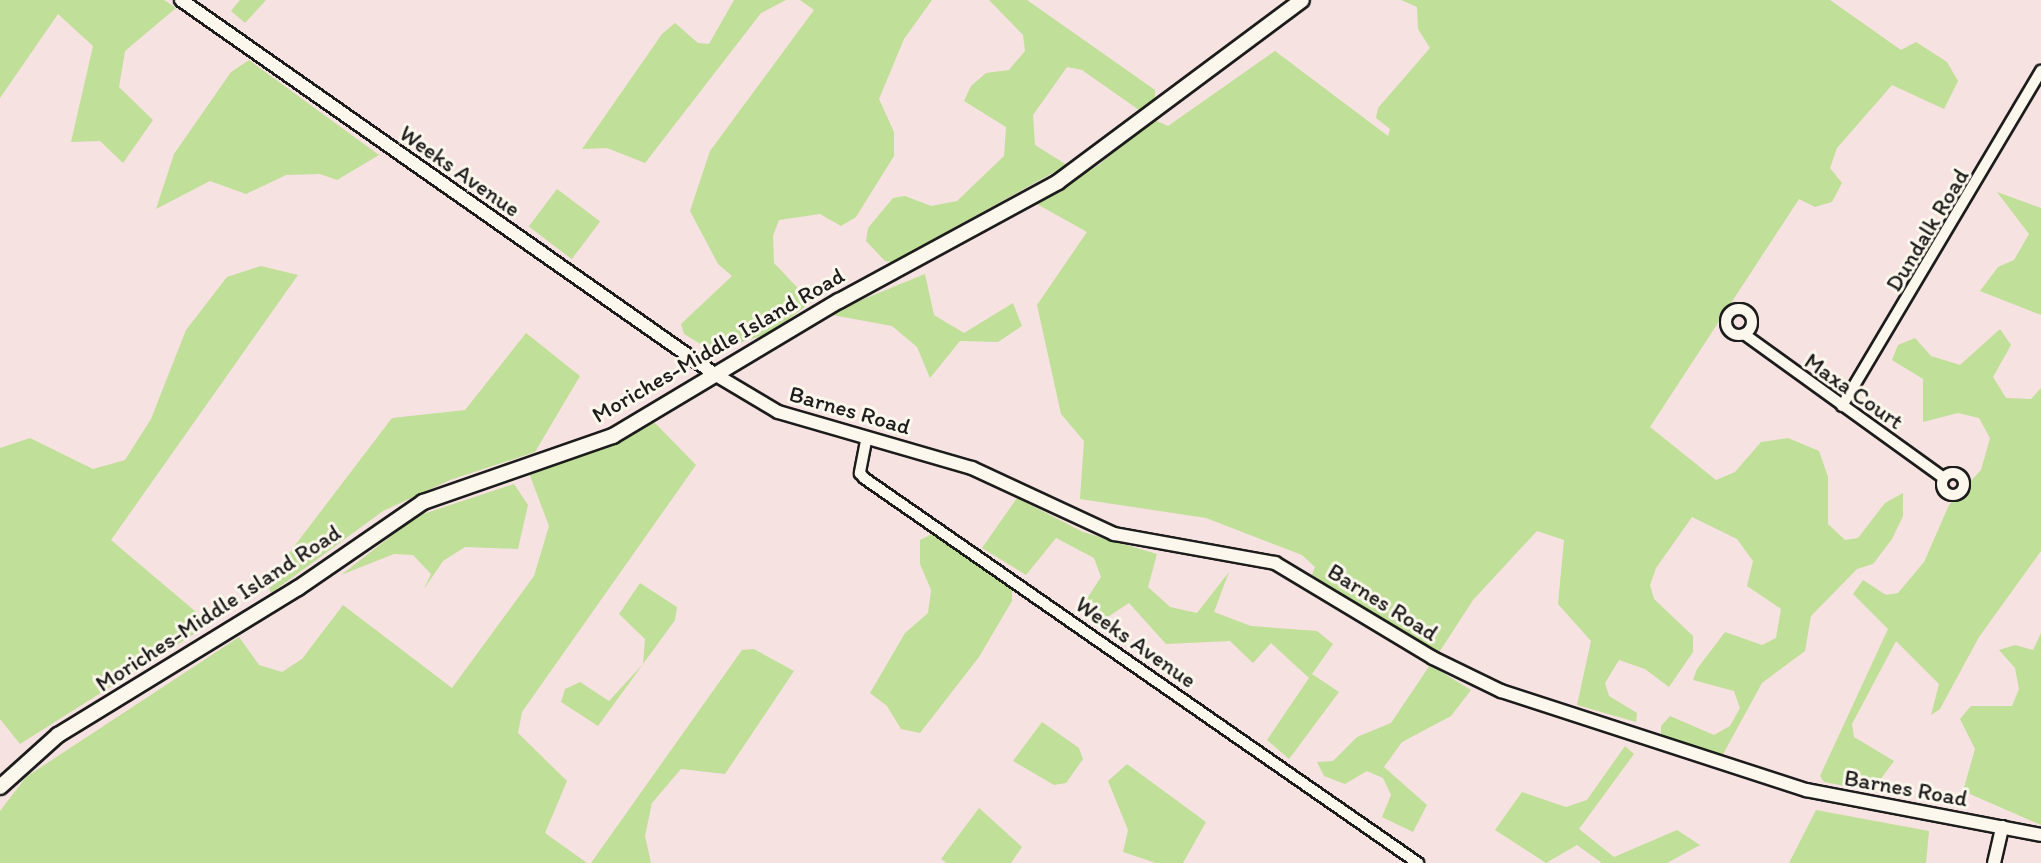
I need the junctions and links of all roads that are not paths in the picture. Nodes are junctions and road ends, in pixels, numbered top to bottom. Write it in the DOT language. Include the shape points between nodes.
graph roads {
  1 [pos="181,0"];
  2 [pos="1302,0"];
  3 [pos="2041,71"];
  4 [pos="1744,334"];
  5 [pos="716,375"];
  6 [pos="1842,406"];
  7 [pos="866,441"];
  8 [pos="1944,478"];
  9 [pos="0,787"];
  10 [pos="2002,827"];
  11 [pos="2041,835"];
  12 [pos="1418,863"];
  13 [pos="1994,863"];
  1 -- 5 [label="street, Weeks Avenue"];
  2 -- 5 [label="main road, Moriches-Middle Island Road" via="1075,172"];
  3 -- 6 [label="street, Dundalk Road"];
  4 -- 6 [label="street, Maxa Court"];
  5 -- 7 [label="street, Barnes Road" via="778,412"];
  5 -- 9 [label="main road, Moriches-Middle Island Road" via="613,436 424,502 298,588 58,735"];
  6 -- 8 [label="street, Maxa Court"];
  7 -- 10 [label="street, Barnes Road" via="972,468 1114,534 1275,563 1433,658 1501,691 1806,790"];
  7 -- 12 [label="street, Weeks Avenue" via="864,478"];
  10 -- 11 [label="street, Barnes Road"];
  10 -- 13 [label="street"];
}
